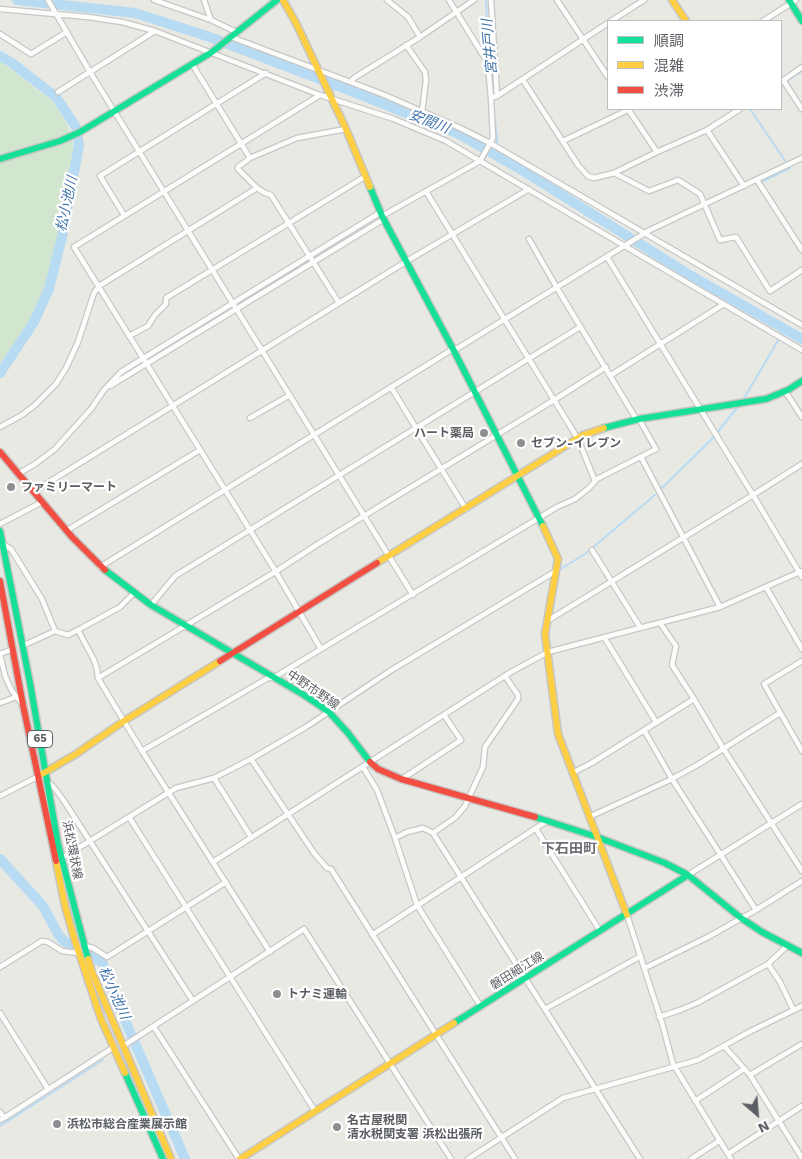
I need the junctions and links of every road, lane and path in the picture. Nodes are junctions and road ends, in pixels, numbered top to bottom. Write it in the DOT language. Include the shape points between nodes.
graph roads {
  1 [pos="48,0"];
  2 [pos="154,0"];
  3 [pos="204,0"];
  4 [pos="277,0"];
  5 [pos="283,0"];
  6 [pos="387,0"];
  7 [pos="450,0"];
  8 [pos="474,0"];
  9 [pos="491,0"];
  10 [pos="557,0"];
  11 [pos="644,0"];
  12 [pos="672,0"];
  13 [pos="792,1"];
  14 [pos="0,9"];
  15 [pos="456,12"];
  16 [pos="55,13"];
  17 [pos="211,20"];
  18 [pos="613,20"];
  19 [pos="685,20"];
  20 [pos="764,20"];
  21 [pos="802,21"];
  22 [pos="607,24"];
  23 [pos="155,31"];
  24 [pos="67,32"];
  25 [pos="0,34"];
  26 [pos="232,35"];
  27 [pos="420,36"];
  28 [pos="582,40"];
  29 [pos="406,45"];
  30 [pos="212,51"];
  31 [pos="192,64"];
  32 [pos="802,67"];
  33 [pos="318,71"];
  34 [pos="90,72"];
  35 [pos="266,73"];
  36 [pos="607,76"];
  37 [pos="523,80"];
  38 [pos="782,81"];
  39 [pos="351,82"];
  40 [pos="58,92"];
  41 [pos="320,95"];
  42 [pos="497,96"];
  43 [pos="331,97"];
  44 [pos="491,98"];
  45 [pos="216,104"];
  46 [pos="802,109"];
  47 [pos="627,110"];
  48 [pos="630,110"];
  49 [pos="738,110"];
  50 [pos="115,111"];
  51 [pos="422,112"];
  52 [pos="346,129"];
  53 [pos="707,130"];
  54 [pos="563,141"];
  55 [pos="241,144"];
  56 [pos="490,144"];
  57 [pos="139,150"];
  58 [pos="657,152"];
  59 [pos="250,158"];
  60 [pos="0,159"];
  61 [pos="801,159"];
  62 [pos="481,161"];
  63 [pos="802,165"];
  64 [pos="614,173"];
  65 [pos="366,176"];
  66 [pos="757,180"];
  67 [pos="744,186"];
  68 [pos="257,188"];
  69 [pos="529,189"];
  70 [pos="164,191"];
  71 [pos="427,193"];
  72 [pos="705,205"];
  73 [pos="124,215"];
  74 [pos="382,216"];
  75 [pos="290,222"];
  76 [pos="188,230"];
  77 [pos="452,234"];
  78 [pos="644,234"];
  79 [pos="529,239"];
  80 [pos="624,246"];
  81 [pos="802,250"];
  82 [pos="310,255"];
  83 [pos="607,257"];
  84 [pos="407,261"];
  85 [pos="314,262"];
  86 [pos="212,270"];
  87 [pos="802,270"];
  88 [pos="99,286"];
  89 [pos="556,288"];
  90 [pos="234,303"];
  91 [pos="339,303"];
  92 [pos="724,304"];
  93 [pos="238,309"];
  94 [pos="505,319"];
  95 [pos="802,325"];
  96 [pos="580,327"];
  97 [pos="129,336"];
  98 [pos="661,344"];
  99 [pos="453,349"];
  100 [pos="802,350"];
  101 [pos="262,351"];
  102 [pos="143,358"];
  103 [pos="529,359"];
  104 [pos="146,364"];
  105 [pos="606,367"];
  106 [pos="611,375"];
  107 [pos="802,381"];
  108 [pos="392,387"];
  109 [pos="104,390"];
  110 [pos="785,391"];
  111 [pos="475,392"];
  112 [pos="290,395"];
  113 [pos="554,400"];
  114 [pos="172,406"];
  115 [pos="701,410"];
  116 [pos="802,417"];
  117 [pos="250,418"];
  118 [pos="639,419"];
  119 [pos="0,427"];
  120 [pos="416,428"];
  121 [pos="314,435"];
  122 [pos="497,435"];
  123 [pos="578,439"];
  124 [pos="200,450"];
  125 [pos="0,452"];
  126 [pos="640,457"];
  127 [pos="802,464"];
  128 [pos="442,468"];
  129 [pos="18,474"];
  130 [pos="339,475"];
  131 [pos="518,476"];
  132 [pos="595,481"];
  133 [pos="224,490"];
  134 [pos="33,492"];
  135 [pos="753,495"];
  136 [pos="42,502"];
  137 [pos="466,509"];
  138 [pos="364,516"];
  139 [pos="540,518"];
  140 [pos="0,524"];
  141 [pos="249,530"];
  142 [pos="66,531"];
  143 [pos="0,532"];
  144 [pos="682,537"];
  145 [pos="2,543"];
  146 [pos="592,550"];
  147 [pos="388,557"];
  148 [pos="100,567"];
  149 [pos="556,571"];
  150 [pos="275,572"];
  151 [pos="801,573"];
  152 [pos="0,581"];
  153 [pos="612,581"];
  154 [pos="766,587"];
  155 [pos="134,593"];
  156 [pos="413,595"];
  157 [pos="151,605"];
  158 [pos="720,607"];
  159 [pos="300,612"];
  160 [pos="547,621"];
  161 [pos="660,623"];
  162 [pos="185,626"];
  163 [pos="640,628"];
  164 [pos="78,630"];
  165 [pos="55,631"];
  166 [pos="604,637"];
  167 [pos="22,646"];
  168 [pos="321,648"];
  169 [pos="13,649"];
  170 [pos="802,649"];
  171 [pos="548,652"];
  172 [pos="0,654"];
  173 [pos="232,654"];
  174 [pos="802,661"];
  175 [pos="505,676"];
  176 [pos="98,678"];
  177 [pos="273,678"];
  178 [pos="16,697"];
  179 [pos="694,699"];
  180 [pos="0,703"];
  181 [pos="23,705"];
  182 [pos="329,712"];
  183 [pos="780,713"];
  184 [pos="444,715"];
  185 [pos="124,721"];
  186 [pos="656,722"];
  187 [pos="644,730"];
  188 [pos="723,748"];
  189 [pos="142,751"];
  190 [pos="802,751"];
  191 [pos="251,759"];
  192 [pos="370,762"];
  193 [pos="363,767"];
  194 [pos="45,771"];
  195 [pos="572,773"];
  196 [pos="38,776"];
  197 [pos="214,778"];
  198 [pos="672,778"];
  199 [pos="402,779"];
  200 [pos="48,783"];
  201 [pos="169,792"];
  202 [pos="0,796"];
  203 [pos="468,798"];
  204 [pos="802,804"];
  205 [pos="288,815"];
  206 [pos="129,817"];
  207 [pos="589,817"];
  208 [pos="547,821"];
  209 [pos="772,823"];
  210 [pos="536,828"];
  211 [pos="433,833"];
  212 [pos="251,837"];
  213 [pos="597,837"];
  214 [pos="396,838"];
  215 [pos="90,841"];
  216 [pos="720,855"];
  217 [pos="62,858"];
  218 [pos="214,862"];
  219 [pos="802,871"];
  220 [pos="688,875"];
  221 [pos="460,876"];
  222 [pos="802,881"];
  223 [pos="226,882"];
  224 [pos="417,905"];
  225 [pos="185,907"];
  226 [pos="756,910"];
  227 [pos="627,914"];
  228 [pos="741,918"];
  229 [pos="147,931"];
  230 [pos="600,931"];
  231 [pos="372,935"];
  232 [pos="84,946"];
  233 [pos="787,946"];
  234 [pos="270,952"];
  235 [pos="78,953"];
  236 [pos="802,953"];
  237 [pos="641,956"];
  238 [pos="768,964"];
  239 [pos="0,967"];
  240 [pos="645,968"];
  241 [pos="230,977"];
  242 [pos="526,978"];
  243 [pos="193,1001"];
  244 [pos="802,1006"];
  245 [pos="480,1007"];
  246 [pos="545,1009"];
  247 [pos="793,1009"];
  248 [pos="0,1013"];
  249 [pos="659,1017"];
  250 [pos="154,1027"];
  251 [pos="436,1036"];
  252 [pos="802,1044"];
  253 [pos="125,1045"];
  254 [pos="724,1046"];
  255 [pos="114,1047"];
  256 [pos="390,1064"];
  257 [pos="674,1068"];
  258 [pos="744,1069"];
  259 [pos="750,1074"];
  260 [pos="48,1089"];
  261 [pos="596,1089"];
  262 [pos="695,1100"];
  263 [pos="802,1106"];
  264 [pos="315,1111"];
  265 [pos="0,1112"];
  266 [pos="2,1119"];
  267 [pos="779,1122"];
  268 [pos="502,1138"];
  269 [pos="720,1141"];
  270 [pos="728,1154"];
  271 [pos="802,1158"];
  272 [pos="163,1159"];
  273 [pos="171,1159"];
  274 [pos="239,1159"];
  275 [pos="451,1159"];
  276 [pos="468,1159"];
  277 [pos="515,1159"];
  278 [pos="640,1159"];
  279 [pos="691,1159"];
  280 [pos="731,1159"];
  1 -- 16 [label="street"];
  2 -- 17 [label="street"];
  3 -- 17 [label="street"];
  4 -- 26 [label="main road"];
  5 -- 33 [label="main road"];
  6 -- 27 [label="street" via="408,16"];
  7 -- 15 [label="street"];
  8 -- 15 [label="street"];
  9 -- 42 [label="street"];
  10 -- 28 [label="street"];
  11 -- 18 [label="street"];
  12 -- 19 [label="main road"];
  13 -- 20 [label="street"];
  13 -- 21 [label="main road"];
  14 -- 16 [label="street"];
  15 -- 27 [label="street"];
  15 -- 44 [label="street" via="488,63"];
  16 -- 23 [label="street" via="122,22"];
  16 -- 24 [label="street"];
  17 -- 26 [label="street"];
  22 -- 28 [label="street"];
  23 -- 30 [label="street"];
  23 -- 34 [label="street"];
  24 -- 25 [label="street" via="32,54"];
  24 -- 34 [label="street"];
  26 -- 30 [label="main road"];
  26 -- 33 [label="street"];
  27 -- 29 [label="street"];
  28 -- 36 [label="street"];
  28 -- 37 [label="street"];
  29 -- 39 [label="street"];
  29 -- 51 [label="street" via="425,72"];
  30 -- 31 [label="main road"];
  30 -- 35 [label="street"];
  31 -- 45 [label="street"];
  31 -- 50 [label="main road"];
  32 -- 38 [label="street"];
  33 -- 39 [label="street"];
  33 -- 43 [label="main road"];
  34 -- 40 [label="street"];
  34 -- 50 [label="street"];
  35 -- 41 [label="street"];
  35 -- 45 [label="street"];
  37 -- 42 [label="street"];
  37 -- 54 [label="street"];
  38 -- 46 [label="street"];
  39 -- 51 [label="street"];
  41 -- 43 [label="street"];
  41 -- 55 [label="street"];
  42 -- 44 [label="street"];
  43 -- 52 [label="main road"];
  43 -- 62 [label="street" via="446,141"];
  44 -- 56 [label="street" via="493,138"];
  45 -- 55 [label="street"];
  45 -- 57 [label="street"];
  47 -- 54 [label="street"];
  48 -- 58 [label="street"];
  49 -- 53 [label="street"];
  50 -- 57 [label="street"];
  50 -- 60 [label="main road" via="72,136"];
  51 -- 56 [label="street"];
  52 -- 59 [label="street" via="297,138"];
  52 -- 65 [label="main road"];
  53 -- 58 [label="street"];
  53 -- 67 [label="street"];
  54 -- 64 [label="street" via="588,176 594,178"];
  55 -- 59 [label="street"];
  55 -- 70 [label="street"];
  56 -- 62 [label="street"];
  56 -- 78 [label="street"];
  57 -- 70 [label="street"];
  57 -- 73 [label="street" via="100,176"];
  58 -- 64 [label="street"];
  59 -- 68 [label="street" via="238,169"];
  61 -- 63 [label="street"];
  61 -- 66 [label="street"];
  62 -- 69 [label="street"];
  62 -- 71 [label="street"];
  64 -- 72 [label="street" via="649,191 678,180 700,194"];
  65 -- 74 [label="main road"];
  65 -- 75 [label="street"];
  66 -- 67 [label="street"];
  66 -- 81 [label="street"];
  67 -- 72 [label="street"];
  68 -- 75 [label="street" via="271,195"];
  68 -- 76 [label="street"];
  69 -- 77 [label="street"];
  69 -- 80 [label="street"];
  70 -- 73 [label="street"];
  70 -- 76 [label="street"];
  71 -- 74 [label="street"];
  71 -- 77 [label="street"];
  72 -- 78 [label="street"];
  72 -- 87 [label="street" via="720,240 736,237 770,291"];
  73 -- 88 [label="street" via="74,247"];
  74 -- 82 [label="street"];
  74 -- 84 [label="main road"];
  74 -- 85 [label="street"];
  75 -- 82 [label="street"];
  75 -- 86 [label="street"];
  76 -- 86 [label="street"];
  76 -- 88 [label="street"];
  77 -- 84 [label="street"];
  77 -- 94 [label="street"];
  78 -- 80 [label="street"];
  78 -- 95 [label="street"];
  79 -- 89 [label="street"];
  80 -- 83 [label="street"];
  80 -- 92 [label="street"];
  82 -- 85 [label="street"];
  82 -- 90 [label="street"];
  83 -- 89 [label="street"];
  83 -- 98 [label="street"];
  84 -- 91 [label="street"];
  84 -- 99 [label="main road"];
  85 -- 91 [label="street"];
  85 -- 93 [label="street"];
  86 -- 90 [label="street"];
  86 -- 97 [label="street" via="166,298 166,304 148,326"];
  88 -- 97 [label="street"];
  88 -- 119 [label="street" via="78,342 56,384 22,415"];
  89 -- 94 [label="street"];
  89 -- 96 [label="street"];
  90 -- 93 [label="street"];
  90 -- 102 [label="street"];
  91 -- 101 [label="street"];
  92 -- 98 [label="street"];
  92 -- 100 [label="street"];
  93 -- 101 [label="street"];
  93 -- 104 [label="street"];
  94 -- 99 [label="street"];
  94 -- 103 [label="street"];
  96 -- 103 [label="street"];
  96 -- 105 [label="street"];
  97 -- 102 [label="street"];
  98 -- 106 [label="street"];
  98 -- 115 [label="street"];
  99 -- 108 [label="street"];
  99 -- 111 [label="main road"];
  101 -- 112 [label="street"];
  101 -- 114 [label="street"];
  102 -- 104 [label="street"];
  102 -- 109 [label="street" via="121,372"];
  103 -- 111 [label="street"];
  103 -- 113 [label="street"];
  104 -- 109 [label="street"];
  104 -- 114 [label="street"];
  105 -- 106 [label="street"];
  105 -- 113 [label="street"];
  106 -- 118 [label="street"];
  107 -- 110 [label="main road"];
  108 -- 120 [label="street"];
  108 -- 121 [label="street"];
  109 -- 129 [label="street" via="55,449"];
  110 -- 115 [label="main road" via="766,399"];
  110 -- 116 [label="street"];
  111 -- 120 [label="street"];
  111 -- 122 [label="main road"];
  112 -- 117 [label="street"];
  112 -- 121 [label="street"];
  113 -- 122 [label="street"];
  113 -- 123 [label="street"];
  114 -- 124 [label="street"];
  114 -- 134 [label="street"];
  115 -- 118 [label="main road"];
  115 -- 135 [label="street"];
  118 -- 123 [label="main road" via="598,429"];
  118 -- 126 [label="street" via="656,449"];
  120 -- 128 [label="street"];
  120 -- 130 [label="street"];
  121 -- 130 [label="street"];
  121 -- 133 [label="street"];
  122 -- 128 [label="street"];
  122 -- 131 [label="main road"];
  123 -- 131 [label="main road"];
  123 -- 132 [label="street"];
  124 -- 133 [label="street"];
  124 -- 142 [label="street"];
  125 -- 129 [label="main road, 中野市野線"];
  126 -- 132 [label="street"];
  126 -- 144 [label="street"];
  127 -- 135 [label="street"];
  128 -- 137 [label="street"];
  128 -- 138 [label="street"];
  129 -- 134 [label="main road, 中野市野線"];
  130 -- 138 [label="street"];
  130 -- 141 [label="street"];
  131 -- 137 [label="main road"];
  131 -- 139 [label="main road"];
  132 -- 139 [label="street" via="575,499"];
  133 -- 141 [label="street"];
  133 -- 148 [label="street"];
  134 -- 136 [label="main road, 中野市野線"];
  135 -- 144 [label="street"];
  135 -- 151 [label="street"];
  136 -- 140 [label="street"];
  136 -- 142 [label="main road, 中野市野線"];
  137 -- 147 [label="main road"];
  138 -- 147 [label="street"];
  138 -- 150 [label="street"];
  139 -- 149 [label="main road" via="556,552"];
  139 -- 156 [label="street"];
  141 -- 150 [label="street"];
  141 -- 157 [label="street" via="175,576"];
  142 -- 148 [label="main road, 中野市野線"];
  143 -- 145 [label="main road, 浜松環状線 / 65"];
  144 -- 153 [label="street"];
  144 -- 158 [label="street"];
  145 -- 165 [label="street" via="11,549 42,599"];
  145 -- 167 [label="main road, 浜松環状線 / 65"];
  146 -- 153 [label="street"];
  147 -- 156 [label="street"];
  147 -- 159 [label="main road"];
  148 -- 155 [label="main road, 中野市野線"];
  149 -- 160 [label="main road"];
  149 -- 182 [label="street" via="390,671"];
  150 -- 159 [label="street"];
  150 -- 162 [label="street"];
  151 -- 154 [label="street"];
  152 -- 169 [label="main road, 浜松環状線 / 65"];
  153 -- 160 [label="street"];
  153 -- 163 [label="street"];
  154 -- 158 [label="street"];
  154 -- 170 [label="street"];
  155 -- 157 [label="main road, 中野市野線"];
  155 -- 164 [label="street" via="120,607"];
  156 -- 168 [label="street"];
  157 -- 162 [label="main road, 中野市野線"];
  158 -- 161 [label="street"];
  159 -- 168 [label="street"];
  159 -- 173 [label="main road"];
  160 -- 171 [label="main road"];
  161 -- 163 [label="street"];
  161 -- 179 [label="street" via="676,646 672,665"];
  162 -- 173 [label="main road, 中野市野線"];
  162 -- 176 [label="street"];
  163 -- 166 [label="street"];
  164 -- 165 [label="street" via="68,635"];
  164 -- 176 [label="street" via="94,660"];
  165 -- 167 [label="street"];
  166 -- 171 [label="street"];
  166 -- 186 [label="street"];
  167 -- 194 [label="main road, 浜松環状線 / 65"];
  168 -- 177 [label="street"];
  169 -- 172 [label="street"];
  169 -- 181 [label="main road, 浜松環状線 / 65"];
  171 -- 175 [label="street"];
  171 -- 195 [label="main road" via="558,734"];
  172 -- 178 [label="street" via="5,676"];
  173 -- 177 [label="main road, 中野市野線"];
  173 -- 185 [label="main road"];
  174 -- 183 [label="street" via="764,684"];
  175 -- 184 [label="street"];
  175 -- 203 [label="street" via="518,698 485,746 483,767"];
  176 -- 185 [label="street"];
  177 -- 182 [label="main road, 中野市野線"];
  177 -- 189 [label="street"];
  178 -- 180 [label="street"];
  178 -- 181 [label="street"];
  179 -- 186 [label="street"];
  179 -- 188 [label="street"];
  181 -- 196 [label="main road, 浜松環状線 / 65"];
  182 -- 191 [label="street"];
  182 -- 192 [label="main road, 中野市野線"];
  183 -- 188 [label="street"];
  183 -- 190 [label="street"];
  184 -- 192 [label="street"];
  184 -- 199 [label="street" via="461,740"];
  185 -- 189 [label="street"];
  185 -- 194 [label="main road"];
  186 -- 187 [label="street"];
  187 -- 195 [label="street"];
  187 -- 198 [label="street"];
  188 -- 198 [label="street"];
  188 -- 209 [label="street"];
  189 -- 201 [label="street"];
  191 -- 197 [label="street"];
  191 -- 205 [label="street"];
  192 -- 193 [label="street"];
  192 -- 199 [label="main road, 中野市野線" via="386,774"];
  193 -- 205 [label="street"];
  193 -- 214 [label="street" via="377,790"];
  194 -- 196 [label="main road"];
  194 -- 200 [label="main road, 浜松環状線 / 65"];
  195 -- 207 [label="main road"];
  196 -- 202 [label="street"];
  196 -- 235 [label="main road, 浜松環状線 / 65"];
  197 -- 201 [label="street"];
  197 -- 212 [label="street"];
  198 -- 207 [label="street"];
  198 -- 216 [label="street"];
  199 -- 203 [label="main road, 中野市野線"];
  200 -- 215 [label="street"];
  200 -- 217 [label="main road, 浜松環状線 / 65"];
  201 -- 206 [label="street"];
  201 -- 218 [label="street"];
  203 -- 208 [label="main road, 中野市野線"];
  203 -- 211 [label="street" via="456,817"];
  204 -- 209 [label="street"];
  205 -- 212 [label="street"];
  205 -- 231 [label="street" via="314,853 331,869"];
  206 -- 215 [label="street"];
  206 -- 225 [label="street"];
  207 -- 213 [label="main road"];
  208 -- 210 [label="street"];
  208 -- 213 [label="main road, 中野市野線"];
  209 -- 216 [label="street"];
  209 -- 219 [label="street"];
  210 -- 221 [label="street"];
  210 -- 230 [label="street"];
  211 -- 214 [label="street" via="423,828"];
  211 -- 221 [label="street"];
  212 -- 218 [label="street"];
  213 -- 220 [label="main road, 中野市野線"];
  213 -- 227 [label="main road"];
  214 -- 224 [label="street"];
  215 -- 217 [label="street"];
  215 -- 229 [label="street"];
  216 -- 220 [label="street"];
  216 -- 226 [label="street"];
  217 -- 232 [label="main road, 浜松環状線 / 65"];
  218 -- 223 [label="street"];
  220 -- 227 [label="main road, 磐田細江線"];
  220 -- 228 [label="main road"];
  221 -- 224 [label="street"];
  221 -- 242 [label="street"];
  222 -- 226 [label="street"];
  223 -- 225 [label="street"];
  223 -- 234 [label="street"];
  224 -- 231 [label="street"];
  224 -- 245 [label="street"];
  225 -- 229 [label="street"];
  225 -- 241 [label="street"];
  226 -- 228 [label="street"];
  227 -- 230 [label="main road, 磐田細江線"];
  227 -- 237 [label="street"];
  228 -- 233 [label="main road"];
  228 -- 240 [label="street"];
  229 -- 232 [label="street" via="107,957"];
  229 -- 243 [label="street"];
  230 -- 242 [label="main road, 磐田細江線"];
  231 -- 251 [label="street"];
  232 -- 253 [label="main road, 浜松環状線 / 65"];
  233 -- 236 [label="main road"];
  233 -- 238 [label="street"];
  234 -- 241 [label="street"];
  234 -- 256 [label="street" via="304,929"];
  235 -- 239 [label="street" via="62,951 42,941"];
  235 -- 255 [label="main road, 浜松環状線 / 65"];
  237 -- 240 [label="street"];
  237 -- 246 [label="street"];
  238 -- 247 [label="street"];
  238 -- 249 [label="street" via="680,1010"];
  240 -- 249 [label="street"];
  241 -- 243 [label="street"];
  241 -- 264 [label="street"];
  242 -- 245 [label="main road, 磐田細江線"];
  242 -- 246 [label="street"];
  243 -- 250 [label="street"];
  244 -- 247 [label="street"];
  245 -- 251 [label="main road, 磐田細江線"];
  246 -- 261 [label="street"];
  247 -- 254 [label="street"];
  248 -- 260 [label="street"];
  249 -- 257 [label="street"];
  250 -- 253 [label="street"];
  250 -- 274 [label="street"];
  251 -- 256 [label="main road, 磐田細江線"];
  251 -- 268 [label="street"];
  252 -- 259 [label="street"];
  253 -- 273 [label="main road, 浜松環状線 / 65"];
  254 -- 257 [label="street"];
  254 -- 258 [label="street"];
  255 -- 260 [label="street"];
  255 -- 272 [label="main road, 浜松環状線 / 65"];
  256 -- 264 [label="main road, 磐田細江線"];
  256 -- 275 [label="street"];
  257 -- 261 [label="street"];
  257 -- 262 [label="street"];
  258 -- 259 [label="street"];
  258 -- 262 [label="street"];
  259 -- 267 [label="street"];
  260 -- 266 [label="street"];
  261 -- 268 [label="street" via="563,1098"];
  261 -- 278 [label="street"];
  262 -- 269 [label="street"];
  263 -- 267 [label="street"];
  264 -- 274 [label="main road, 磐田細江線"];
  265 -- 266 [label="street"];
  267 -- 270 [label="street"];
  267 -- 271 [label="street"];
  268 -- 276 [label="street"];
  268 -- 277 [label="street"];
  269 -- 270 [label="street"];
  269 -- 279 [label="street"];
  270 -- 280 [label="street"];
}
